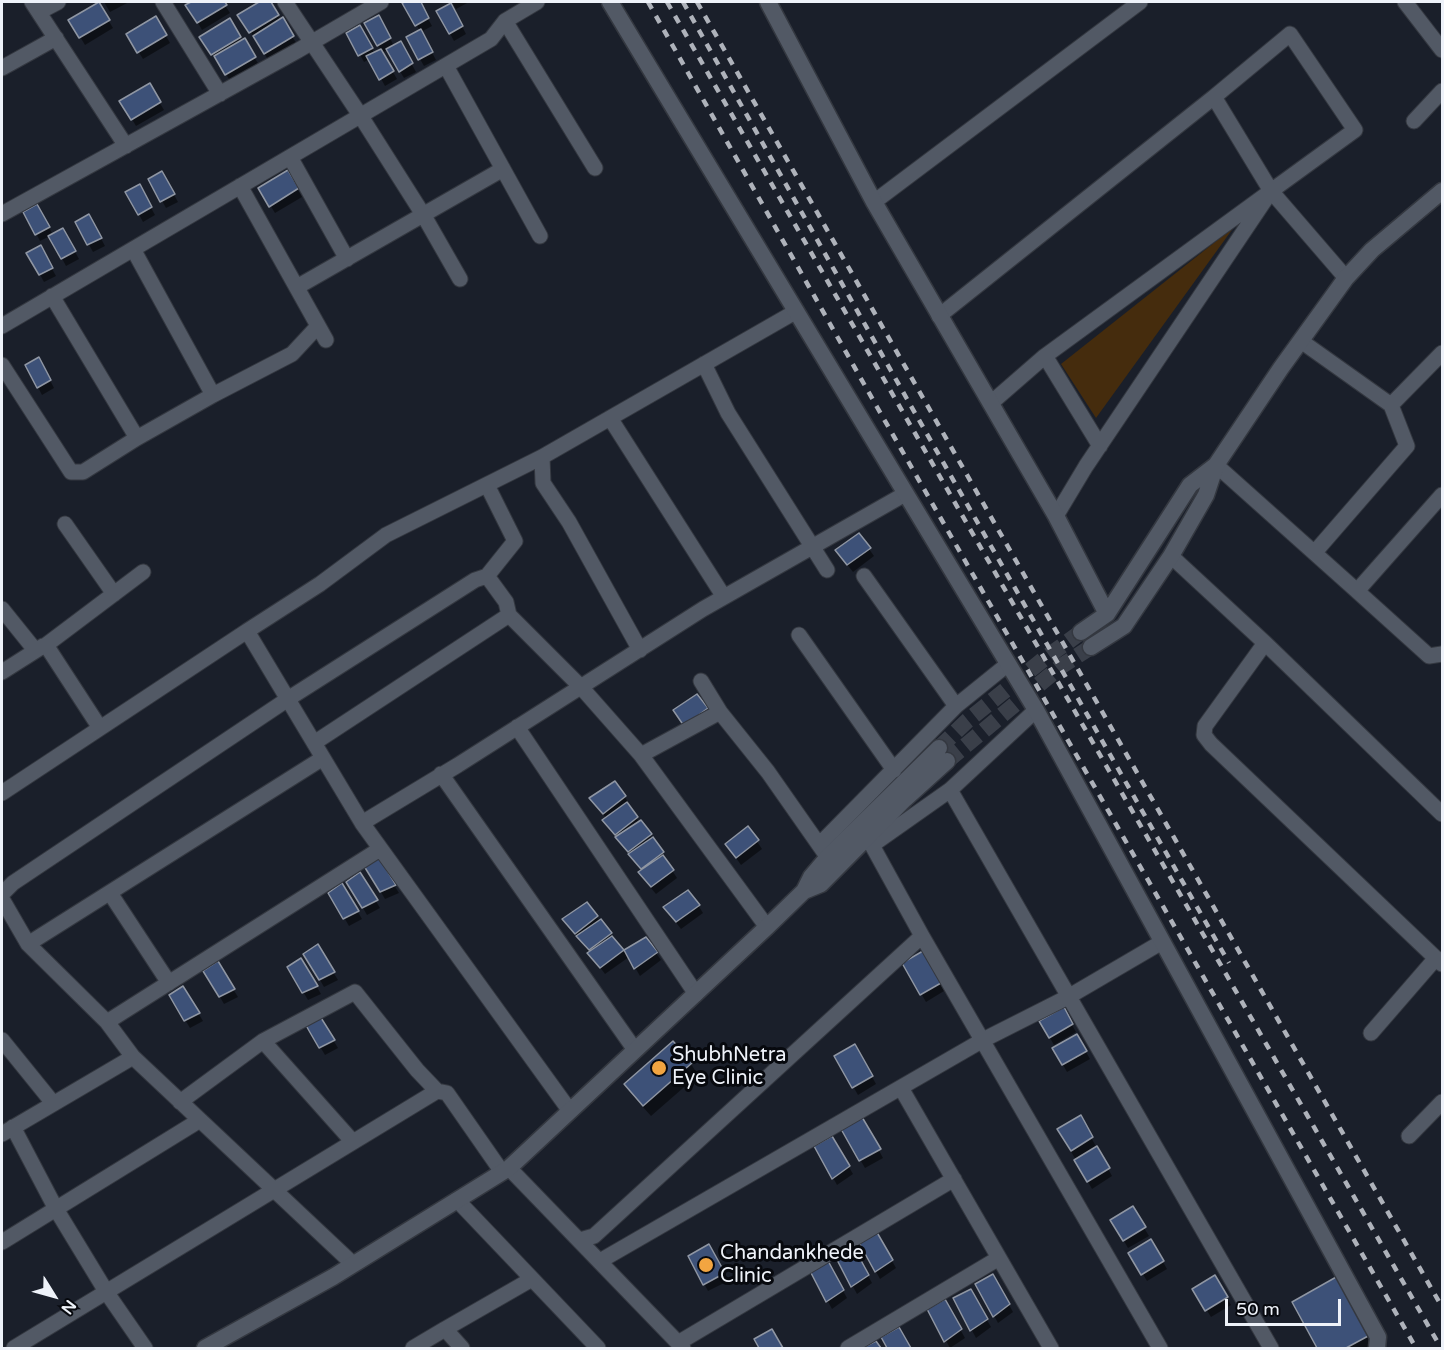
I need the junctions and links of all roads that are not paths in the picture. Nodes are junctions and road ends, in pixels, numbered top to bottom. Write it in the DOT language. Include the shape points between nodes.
graph roads {
  1 [pos="58,2"];
  2 [pos="163,2"];
  3 [pos="285,2"];
  4 [pos="381,2"];
  5 [pos="537,2"];
  6 [pos="610,2"];
  7 [pos="768,2"];
  8 [pos="1137,2"];
  9 [pos="1405,2"];
  10 [pos="35,7"];
  11 [pos="505,21"];
  12 [pos="56,38"];
  13 [pos="313,42"];
  14 [pos="1443,50"];
  15 [pos="446,66"];
  16 [pos="2,68"];
  17 [pos="1443,92"];
  18 [pos="220,94"];
  19 [pos="1214,97"];
  20 [pos="360,115"];
  21 [pos="1414,121"];
  22 [pos="126,146"];
  23 [pos="290,157"];
  24 [pos="595,168"];
  25 [pos="503,169"];
  26 [pos="240,186"];
  27 [pos="1271,191"];
  28 [pos="1443,191"];
  29 [pos="874,202"];
  30 [pos="2,214"];
  31 [pos="424,216"];
  32 [pos="540,236"];
  33 [pos="133,249"];
  34 [pos="347,259"];
  35 [pos="1346,278"];
  36 [pos="460,279"];
  37 [pos="297,287"];
  38 [pos="52,296"];
  39 [pos="795,312"];
  40 [pos="939,316"];
  41 [pos="2,326"];
  42 [pos="318,326"];
  43 [pos="326,340"];
  44 [pos="1301,341"];
  45 [pos="1443,353"];
  46 [pos="1045,356"];
  47 [pos="704,364"];
  48 [pos="2,365"];
  49 [pos="213,395"];
  50 [pos="992,403"];
  51 [pos="1391,405"];
  52 [pos="610,418"];
  53 [pos="137,438"];
  54 [pos="1100,446"];
  55 [pos="542,457"];
  56 [pos="1216,465"];
  57 [pos="487,484"];
  58 [pos="905,494"];
  59 [pos="1443,495"];
  60 [pos="1056,516"];
  61 [pos="65,524"];
  62 [pos="813,547"];
  63 [pos="1315,552"];
  64 [pos="1171,556"];
  65 [pos="827,570"];
  66 [pos="143,572"];
  67 [pos="487,576"];
  68 [pos="864,576"];
  69 [pos="1357,591"];
  70 [pos="114,594"];
  71 [pos="724,597"];
  72 [pos="2,609"];
  73 [pos="1107,614"];
  74 [pos="509,615"];
  75 [pos="247,631"];
  76 [pos="1081,632"];
  77 [pos="799,635"];
  78 [pos="1265,643"];
  79 [pos="1091,647"];
  80 [pos="41,648"];
  81 [pos="640,650"];
  82 [pos="1441,656"];
  83 [pos="1008,664"];
  84 [pos="2,672"];
  85 [pos="701,681"];
  86 [pos="581,687"];
  87 [pos="288,700"];
  88 [pos="956,706"];
  89 [pos="1036,711"];
  90 [pos="720,712"];
  91 [pos="517,727"];
  92 [pos="100,728"];
  93 [pos="314,743"];
  94 [pos="943,754"];
  95 [pos="641,756"];
  96 [pos="323,758"];
  97 [pos="894,770"];
  98 [pos="441,774"];
  99 [pos="950,790"];
  100 [pos="2,793"];
  101 [pos="1443,814"];
  102 [pos="362,823"];
  103 [pos="861,843"];
  104 [pos="380,849"];
  105 [pos="824,851"];
  106 [pos="804,891"];
  107 [pos="110,893"];
  108 [pos="2,896"];
  109 [pos="767,927"];
  110 [pos="922,936"];
  111 [pos="1162,942"];
  112 [pos="28,944"];
  113 [pos="1439,961"];
  114 [pos="169,983"];
  115 [pos="696,994"];
  116 [pos="1068,997"];
  117 [pos="107,1022"];
  118 [pos="1371,1033"];
  119 [pos="2,1040"];
  120 [pos="983,1040"];
  121 [pos="263,1041"];
  122 [pos="635,1050"];
  123 [pos="133,1057"];
  124 [pos="901,1088"];
  125 [pos="437,1091"];
  126 [pos="180,1102"];
  127 [pos="1443,1102"];
  128 [pos="53,1103"];
  129 [pos="570,1111"];
  130 [pos="200,1120"];
  131 [pos="7,1130"];
  132 [pos="1410,1136"];
  133 [pos="353,1143"];
  134 [pos="505,1170"];
  135 [pos="954,1179"];
  136 [pos="275,1191"];
  137 [pos="457,1200"];
  138 [pos="56,1209"];
  139 [pos="580,1240"];
  140 [pos="2,1242"];
  141 [pos="999,1258"];
  142 [pos="600,1261"];
  143 [pos="353,1264"];
  144 [pos="532,1279"];
  145 [pos="107,1293"];
  146 [pos="445,1329"];
  147 [pos="1381,1345"];
  148 [pos="680,1346"];
  149 [pos="14,1348"];
  150 [pos="145,1348"];
  151 [pos="205,1348"];
  152 [pos="413,1348"];
  153 [pos="462,1348"];
  154 [pos="598,1348"];
  155 [pos="848,1348"];
  156 [pos="1051,1348"];
  157 [pos="1160,1348"];
  158 [pos="1270,1348"];
  1 -- 10 [label="street"];
  2 -- 18 [label="street"];
  3 -- 13 [label="street"];
  4 -- 13 [label="street"];
  5 -- 11 [label="street"];
  6 -- 39 [label="street"];
  7 -- 29 [label="street"];
  8 -- 29 [label="street"];
  9 -- 14 [label="street"];
  10 -- 12 [label="street"];
  11 -- 15 [label="street" via="491,39"];
  11 -- 24 [label="street"];
  12 -- 16 [label="street"];
  12 -- 22 [label="street"];
  13 -- 18 [label="street"];
  13 -- 20 [label="street"];
  15 -- 20 [label="street"];
  15 -- 25 [label="street"];
  17 -- 21 [label="street"];
  18 -- 22 [label="street"];
  19 -- 27 [label="street"];
  19 -- 27 [label="street" via="1290,34 1355,130"];
  19 -- 40 [label="street"];
  20 -- 23 [label="street"];
  20 -- 31 [label="street"];
  22 -- 30 [label="street"];
  23 -- 26 [label="street"];
  23 -- 34 [label="street"];
  25 -- 31 [label="street"];
  25 -- 32 [label="street"];
  26 -- 33 [label="street"];
  26 -- 37 [label="street"];
  27 -- 35 [label="street"];
  27 -- 46 [label="street"];
  27 -- 54 [label="street"];
  28 -- 35 [label="street" via="1372,250"];
  29 -- 40 [label="street"];
  31 -- 34 [label="street"];
  31 -- 36 [label="street"];
  33 -- 38 [label="street"];
  33 -- 49 [label="street"];
  34 -- 37 [label="street"];
  35 -- 44 [label="street"];
  37 -- 42 [label="street"];
  38 -- 41 [label="street"];
  38 -- 53 [label="street"];
  39 -- 47 [label="street"];
  39 -- 58 [label="street"];
  40 -- 50 [label="street"];
  42 -- 43 [label="street"];
  42 -- 49 [label="street" via="292,354"];
  44 -- 51 [label="street"];
  44 -- 56 [label="street"];
  45 -- 51 [label="street"];
  46 -- 50 [label="street"];
  46 -- 54 [label="street"];
  47 -- 52 [label="street"];
  47 -- 62 [label="street" via="728,414"];
  48 -- 53 [label="street" via="71,472 84,472"];
  49 -- 53 [label="street"];
  50 -- 60 [label="street"];
  51 -- 63 [label="street" via="1407,446"];
  52 -- 55 [label="street"];
  52 -- 71 [label="street"];
  54 -- 60 [label="street"];
  55 -- 57 [label="street"];
  55 -- 81 [label="street" via="543,483"];
  56 -- 63 [label="street"];
  56 -- 64 [label="street" via="1206,495"];
  56 -- 73 [label="street" via="1190,485"];
  57 -- 67 [label="street" via="515,541"];
  57 -- 75 [label="street" via="386,536"];
  58 -- 62 [label="street"];
  58 -- 83 [label="street"];
  59 -- 69 [label="street"];
  60 -- 73 [label="street"];
  61 -- 70 [label="street"];
  62 -- 65 [label="street"];
  62 -- 71 [label="street"];
  63 -- 69 [label="street"];
  64 -- 78 [label="street"];
  64 -- 79 [label="street" via="1124,626"];
  66 -- 70 [label="street"];
  67 -- 74 [label="street" via="506,602"];
  67 -- 87 [label="street"];
  68 -- 88 [label="street"];
  69 -- 82 [label="street" via="1429,656"];
  70 -- 80 [label="street"];
  71 -- 81 [label="street"];
  72 -- 80 [label="street"];
  73 -- 76 [label="street"];
  74 -- 86 [label="street"];
  74 -- 93 [label="street"];
  75 -- 87 [label="street"];
  75 -- 92 [label="street"];
  77 -- 97 [label="street"];
  78 -- 101 [label="street"];
  78 -- 113 [label="street" via="1205,726 1204,735"];
  80 -- 84 [label="street"];
  80 -- 92 [label="street"];
  81 -- 86 [label="street"];
  83 -- 88 [label="street"];
  83 -- 89 [label="street"];
  85 -- 90 [label="street"];
  86 -- 91 [label="street"];
  86 -- 95 [label="street"];
  87 -- 93 [label="street"];
  87 -- 108 [label="street" via="13,883"];
  88 -- 97 [label="street"];
  89 -- 99 [label="street"];
  89 -- 111 [label="street"];
  90 -- 95 [label="street"];
  90 -- 105 [label="street"];
  91 -- 98 [label="street"];
  91 -- 115 [label="street"];
  92 -- 100 [label="street"];
  93 -- 96 [label="street"];
  94 -- 103 [label="street"];
  95 -- 109 [label="street"];
  96 -- 102 [label="street"];
  96 -- 107 [label="street"];
  97 -- 105 [label="street"];
  98 -- 102 [label="street"];
  98 -- 122 [label="street"];
  99 -- 103 [label="street"];
  99 -- 116 [label="street"];
  102 -- 104 [label="street"];
  103 -- 105 [label="street"];
  103 -- 106 [label="street" via="821,884"];
  103 -- 110 [label="street"];
  104 -- 114 [label="street"];
  104 -- 129 [label="street"];
  105 -- 106 [label="street"];
  106 -- 109 [label="street"];
  107 -- 112 [label="street"];
  107 -- 114 [label="street"];
  108 -- 112 [label="street"];
  109 -- 115 [label="street"];
  110 -- 120 [label="street"];
  110 -- 139 [label="street" via="594,1236"];
  111 -- 116 [label="street"];
  111 -- 147 [label="street"];
  112 -- 117 [label="street"];
  113 -- 118 [label="street"];
  114 -- 117 [label="street"];
  115 -- 122 [label="street"];
  116 -- 120 [label="street"];
  116 -- 158 [label="street"];
  117 -- 123 [label="street"];
  119 -- 128 [label="street"];
  120 -- 124 [label="street"];
  120 -- 157 [label="street"];
  121 -- 125 [label="street" via="355,992"];
  121 -- 126 [label="street"];
  121 -- 133 [label="street"];
  122 -- 129 [label="street"];
  123 -- 126 [label="street"];
  123 -- 128 [label="street"];
  124 -- 135 [label="street"];
  124 -- 142 [label="street"];
  125 -- 133 [label="street"];
  125 -- 134 [label="street" via="447,1094"];
  126 -- 130 [label="street"];
  127 -- 132 [label="street"];
  128 -- 131 [label="street"];
  129 -- 134 [label="street"];
  130 -- 136 [label="street"];
  130 -- 138 [label="street"];
  131 -- 138 [label="street"];
  133 -- 136 [label="street"];
  134 -- 137 [label="street"];
  134 -- 139 [label="street"];
  135 -- 141 [label="street"];
  135 -- 148 [label="street"];
  136 -- 143 [label="street"];
  136 -- 145 [label="street"];
  137 -- 143 [label="street"];
  137 -- 144 [label="street"];
  138 -- 140 [label="street"];
  138 -- 145 [label="street"];
  139 -- 142 [label="street"];
  141 -- 155 [label="street"];
  141 -- 156 [label="street"];
  142 -- 148 [label="street"];
  143 -- 151 [label="street"];
  144 -- 146 [label="street"];
  144 -- 154 [label="street"];
  145 -- 149 [label="street"];
  145 -- 150 [label="street"];
  146 -- 152 [label="street"];
  146 -- 153 [label="street"];
}
